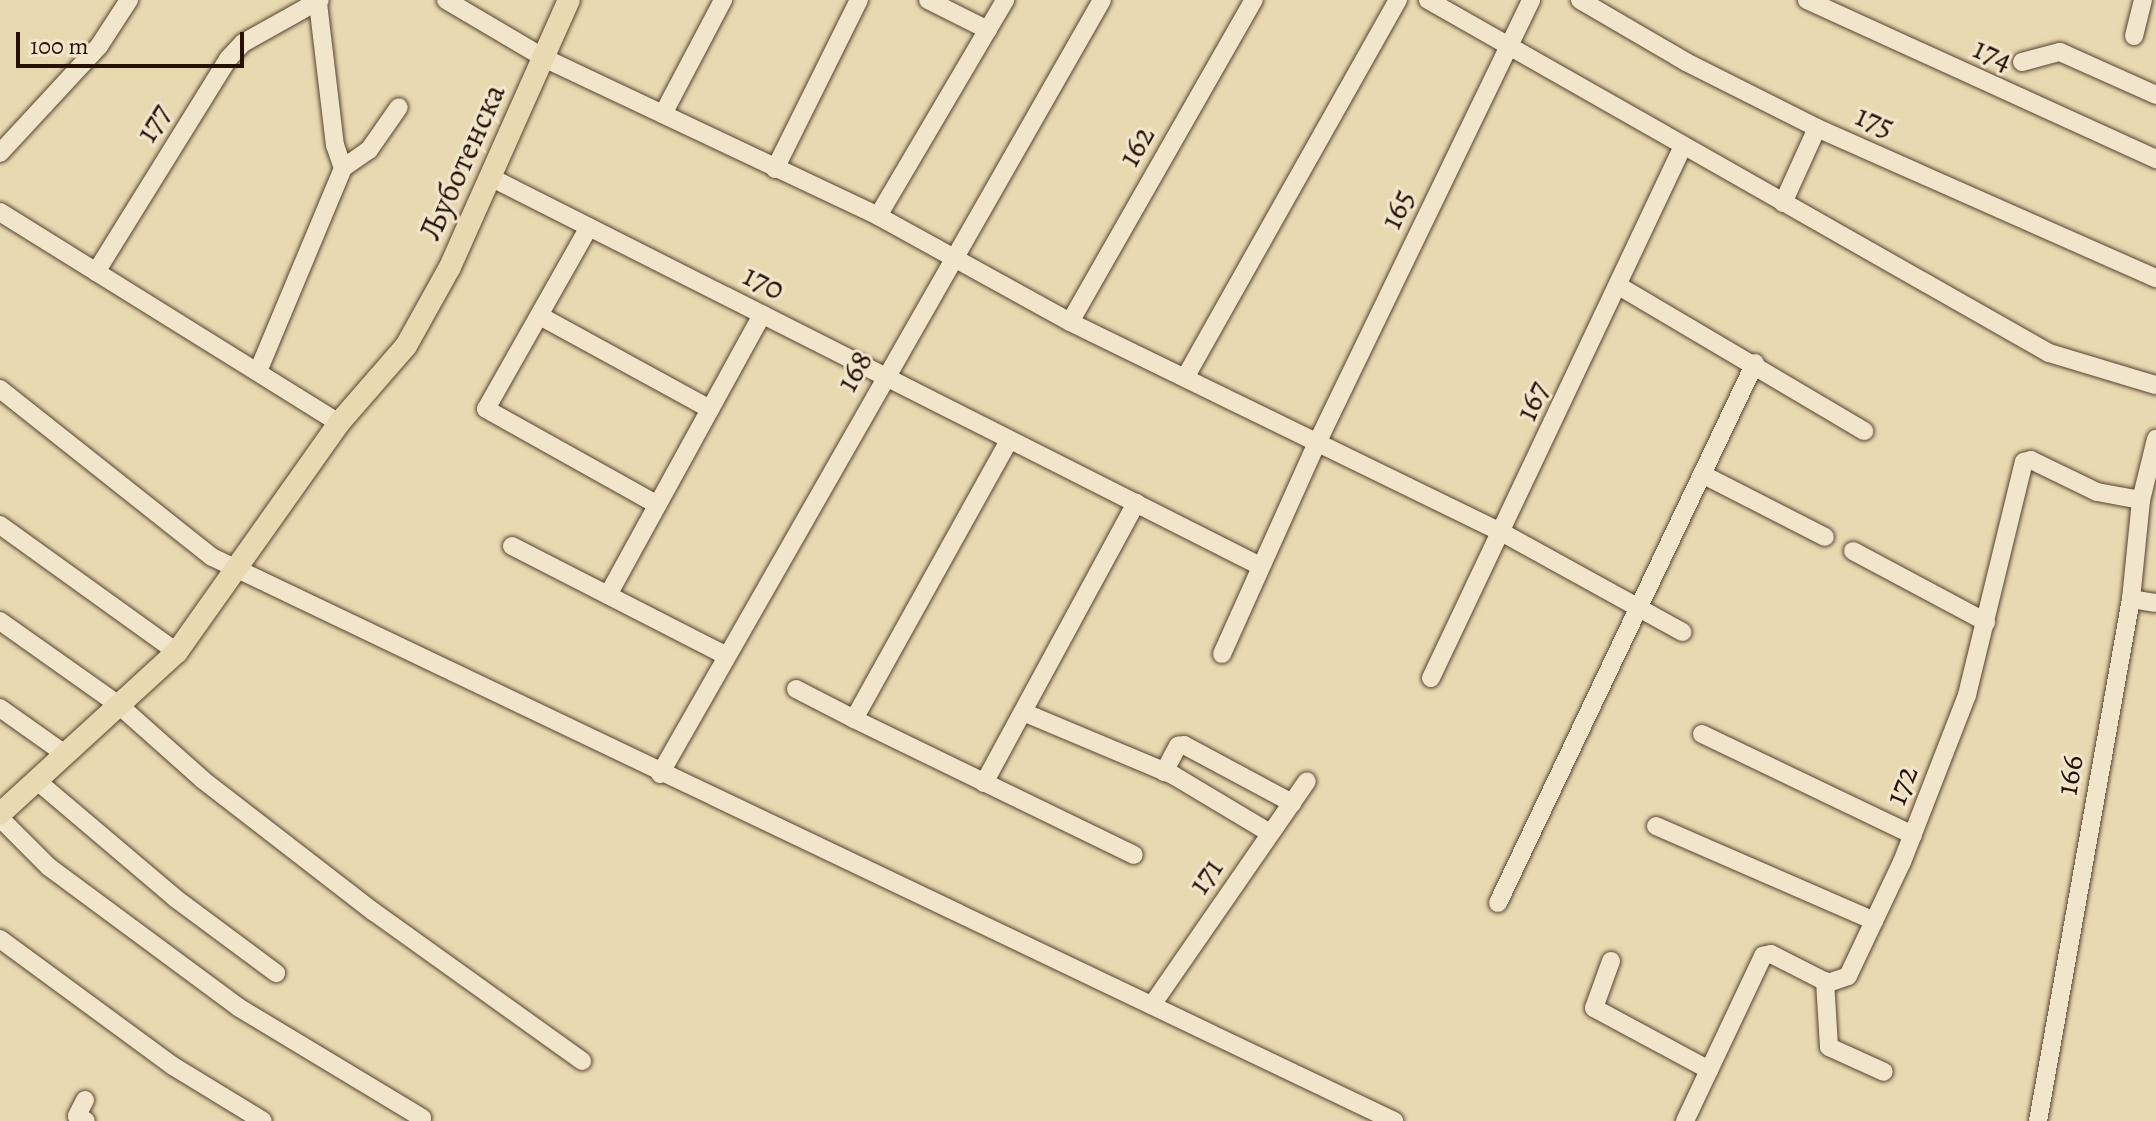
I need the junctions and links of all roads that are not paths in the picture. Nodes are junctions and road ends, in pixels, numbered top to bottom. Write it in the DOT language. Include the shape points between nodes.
graph roads {
  1 [pos="129,0"];
  2 [pos="446,0"];
  3 [pos="569,0"];
  4 [pos="723,0"];
  5 [pos="859,0"];
  6 [pos="928,0"];
  7 [pos="1005,0"];
  8 [pos="1102,0"];
  9 [pos="1254,0"];
  10 [pos="1398,0"];
  11 [pos="1428,0"];
  12 [pos="1531,0"];
  13 [pos="1580,0"];
  14 [pos="1807,0"];
  15 [pos="2143,0"];
  16 [pos="319,1"];
  17 [pos="988,30"];
  18 [pos="2134,36"];
  19 [pos="1508,46"];
  20 [pos="544,58"];
  21 [pos="2022,62"];
  22 [pos="2156,95"];
  23 [pos="399,107"];
  24 [pos="663,114"];
  25 [pos="1817,128"];
  26 [pos="1683,146"];
  27 [pos="0,153"];
  28 [pos="2156,159"];
  29 [pos="343,168"];
  30 [pos="775,169"];
  31 [pos="492,178"];
  32 [pos="1783,203"];
  33 [pos="0,212"];
  34 [pos="878,216"];
  35 [pos="589,227"];
  36 [pos="954,256"];
  37 [pos="96,272"];
  38 [pos="2156,278"];
  39 [pos="1619,286"];
  40 [pos="762,315"];
  41 [pos="540,316"];
  42 [pos="1070,322"];
  43 [pos="1755,363"];
  44 [pos="259,369"];
  45 [pos="1186,376"];
  46 [pos="885,378"];
  47 [pos="2156,385"];
  48 [pos="0,389"];
  49 [pos="710,409"];
  50 [pos="339,423"];
  51 [pos="1864,431"];
  52 [pos="2156,439"];
  53 [pos="1009,440"];
  54 [pos="1317,443"];
  55 [pos="1702,474"];
  56 [pos="2141,500"];
  57 [pos="1136,503"];
  58 [pos="656,504"];
  59 [pos="0,525"];
  60 [pos="1503,533"];
  61 [pos="1825,537"];
  62 [pos="512,546"];
  63 [pos="1853,551"];
  64 [pos="1260,566"];
  65 [pos="241,570"];
  66 [pos="608,595"];
  67 [pos="2131,599"];
  68 [pos="2156,603"];
  69 [pos="1640,606"];
  70 [pos="0,621"];
  71 [pos="1986,622"];
  72 [pos="1682,632"];
  73 [pos="177,652"];
  74 [pos="1222,654"];
  75 [pos="725,655"];
  76 [pos="1431,678"];
  77 [pos="796,689"];
  78 [pos="120,706"];
  79 [pos="0,708"];
  80 [pos="1023,712"];
  81 [pos="854,719"];
  82 [pos="1702,734"];
  83 [pos="65,754"];
  84 [pos="1164,772"];
  85 [pos="660,774"];
  86 [pos="36,780"];
  87 [pos="1307,781"];
  88 [pos="984,783"];
  89 [pos="1292,803"];
  90 [pos="0,816"];
  91 [pos="1656,826"];
  92 [pos="1270,833"];
  93 [pos="1913,835"];
  94 [pos="1134,855"];
  95 [pos="1498,903"];
  96 [pos="1874,921"];
  97 [pos="0,939"];
  98 [pos="1611,961"];
  99 [pos="276,973"];
  100 [pos="1825,981"];
  101 [pos="1152,1005"];
  102 [pos="582,1061"];
  103 [pos="1709,1070"];
  104 [pos="1884,1072"];
  105 [pos="85,1100"];
  106 [pos="422,1118"];
  107 [pos="86,1121"];
  108 [pos="263,1121"];
  109 [pos="1394,1121"];
  110 [pos="1686,1121"];
  111 [pos="2038,1121"];
  1 -- 27 [label="street" via="99,46"];
  2 -- 20 [label="street"];
  3 -- 20 [label="main road, Љуботенска"];
  4 -- 24 [label="street"];
  5 -- 30 [label="street"];
  6 -- 17 [label="street"];
  7 -- 17 [label="street"];
  8 -- 36 [label="street, 168"];
  9 -- 42 [label="street, 162"];
  10 -- 45 [label="street"];
  11 -- 19 [label="street"];
  12 -- 19 [label="street, 165"];
  13 -- 25 [label="street, 175" via="1686,62"];
  14 -- 28 [label="street, 174"];
  15 -- 18 [label="street"];
  16 -- 29 [label="street" via="335,145"];
  16 -- 37 [label="street, 177" via="243,43 228,59"];
  17 -- 34 [label="street"];
  19 -- 26 [label="street"];
  19 -- 54 [label="street, 165"];
  20 -- 24 [label="street"];
  20 -- 31 [label="main road, Љуботенска"];
  21 -- 22 [label="street" via="2060,52"];
  23 -- 29 [label="street" via="369,150"];
  24 -- 30 [label="street"];
  25 -- 32 [label="street"];
  25 -- 38 [label="street, 175"];
  26 -- 32 [label="street"];
  26 -- 39 [label="street, 167"];
  29 -- 44 [label="street"];
  30 -- 34 [label="street"];
  31 -- 35 [label="street, 170"];
  31 -- 50 [label="main road, Љуботенска" via="406,346"];
  32 -- 47 [label="street" via="2049,353"];
  33 -- 37 [label="street"];
  34 -- 36 [label="street"];
  35 -- 40 [label="street, 170"];
  35 -- 41 [label="street"];
  36 -- 42 [label="street"];
  36 -- 46 [label="street, 168"];
  37 -- 44 [label="street"];
  39 -- 43 [label="street"];
  39 -- 60 [label="street, 167"];
  40 -- 46 [label="street, 170"];
  40 -- 49 [label="street"];
  41 -- 49 [label="street"];
  41 -- 58 [label="street" via="488,400 489,415"];
  42 -- 45 [label="street"];
  43 -- 51 [label="street"];
  43 -- 55 [label="street"];
  44 -- 50 [label="street"];
  45 -- 54 [label="street"];
  46 -- 53 [label="street, 170"];
  46 -- 75 [label="street, 168"];
  48 -- 65 [label="street" via="196,547"];
  49 -- 58 [label="street"];
  50 -- 65 [label="main road, Љуботенска"];
  52 -- 56 [label="street, 166"];
  53 -- 57 [label="street, 170"];
  53 -- 81 [label="street"];
  54 -- 60 [label="street"];
  54 -- 64 [label="street, 165"];
  55 -- 61 [label="street"];
  55 -- 69 [label="street"];
  56 -- 67 [label="street, 166"];
  56 -- 71 [label="street, 172" via="2097,492 2031,460 2024,462"];
  57 -- 64 [label="street, 170"];
  57 -- 80 [label="street"];
  58 -- 66 [label="street"];
  59 -- 73 [label="street"];
  60 -- 69 [label="street"];
  60 -- 76 [label="street, 167"];
  62 -- 66 [label="street"];
  63 -- 71 [label="street"];
  64 -- 74 [label="street, 165"];
  65 -- 73 [label="main road, Љуботенска"];
  65 -- 85 [label="street"];
  66 -- 75 [label="street"];
  67 -- 68 [label="street"];
  67 -- 111 [label="street, 166"];
  69 -- 72 [label="street"];
  69 -- 95 [label="street"];
  70 -- 78 [label="street"];
  71 -- 93 [label="street, 172" via="1967,695"];
  73 -- 78 [label="main road, Љуботенска"];
  75 -- 85 [label="street, 168"];
  77 -- 81 [label="street"];
  78 -- 83 [label="main road, Љуботенска"];
  78 -- 102 [label="street" via="203,780 374,912"];
  79 -- 83 [label="street"];
  80 -- 84 [label="street"];
  80 -- 88 [label="street"];
  81 -- 88 [label="street"];
  82 -- 93 [label="street"];
  83 -- 86 [label="main road, Љуботенска"];
  84 -- 89 [label="street" via="1178,746 1184,745"];
  84 -- 92 [label="street"];
  85 -- 101 [label="street"];
  86 -- 90 [label="main road, Љуботенска"];
  86 -- 99 [label="street" via="151,878"];
  87 -- 89 [label="street, 171"];
  88 -- 94 [label="street"];
  89 -- 92 [label="street, 171"];
  90 -- 106 [label="street" via="49,867 238,1007"];
  91 -- 96 [label="street"];
  92 -- 101 [label="street, 171"];
  93 -- 96 [label="street, 172"];
  96 -- 100 [label="street, 172" via="1848,976"];
  97 -- 108 [label="street" via="173,1066"];
  98 -- 103 [label="street" via="1594,1008"];
  100 -- 103 [label="street" via="1771,954 1763,956"];
  100 -- 104 [label="street" via="1829,1047"];
  101 -- 109 [label="street"];
  103 -- 110 [label="street"];
  105 -- 107 [label="street" via="77,1116"];
}
